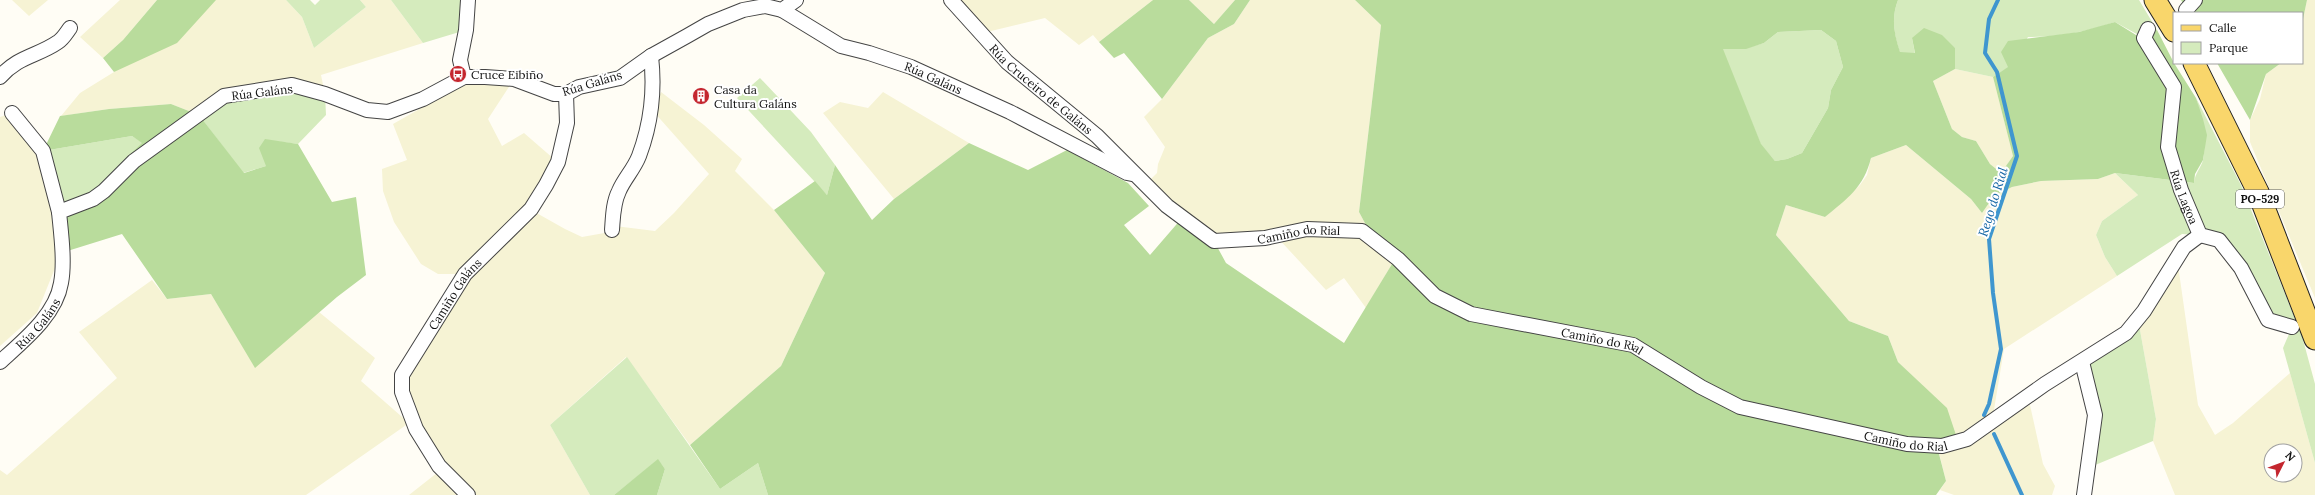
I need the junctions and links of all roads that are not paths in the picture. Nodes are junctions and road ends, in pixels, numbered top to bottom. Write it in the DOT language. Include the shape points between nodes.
graph roads {
  1 [pos="468,0"];
  2 [pos="796,0"];
  3 [pos="951,0"];
  4 [pos="2155,0"];
  5 [pos="782,10"];
  6 [pos="70,28"];
  7 [pos="2173,28"];
  8 [pos="2148,29"];
  9 [pos="651,56"];
  10 [pos="2194,64"];
  11 [pos="0,77"];
  12 [pos="464,77"];
  13 [pos="566,94"];
  14 [pos="12,114"];
  15 [pos="1097,136"];
  16 [pos="1084,150"];
  17 [pos="1136,174"];
  18 [pos="59,212"];
  19 [pos="612,230"];
  20 [pos="2200,235"];
  21 [pos="2292,327"];
  22 [pos="2315,339"];
  23 [pos="0,362"];
  24 [pos="2082,362"];
  25 [pos="468,495"];
  26 [pos="2084,495"];
  1 -- 12 [label="street" via="460,60"];
  2 -- 5 [label="street"];
  3 -- 15 [label="street, Rúa Cruceiro de Galáns" via="1007,62"];
  4 -- 7 [label="main road"];
  5 -- 9 [label="street, Rúa Galáns" via="765,6 743,10 708,24"];
  5 -- 16 [label="street, Rúa Galáns" via="841,46 911,67 1010,112"];
  6 -- 11 [label="street" via="60,41 19,60 9,66"];
  8 -- 20 [label="street, Rúa Lagoa" via="2144,38 2174,87 2168,147 2181,190"];
  9 -- 13 [label="street, Rúa Galáns" via="620,78 579,87"];
  9 -- 19 [label="street" via="653,99 646,132 639,157 615,201"];
  10 -- 22 [label="main road, PO-529" via="2258,192"];
  12 -- 13 [label="street, Rúa Galáns" via="514,79 554,94"];
  12 -- 18 [label="street, Rúa Galáns" via="388,112 367,110 292,85 224,96 134,161 104,192"];
  13 -- 25 [label="street, Camiño Galáns" via="567,123 558,162 546,185 531,209 465,274 402,375 402,392 416,429 439,466"];
  14 -- 18 [label="street" via="43,151"];
  15 -- 16 [label="street" via="1094,146"];
  15 -- 17 [label="street, Rúa Cruceiro de Galáns"];
  16 -- 17 [label="street, Rúa Galáns" via="1127,173"];
  17 -- 24 [label="street, Camiño do Rial" via="1167,206 1214,241 1265,238 1307,229 1362,232 1398,259 1435,296 1471,314 1633,345 1701,387 1740,407 1907,444 1942,446 1967,439 2045,384"];
  18 -- 23 [label="street, Rúa Galáns" via="61,283 51,307 29,337"];
  20 -- 21 [label="street, Rúa Lagoa" via="2219,240 2241,268 2268,320"];
  20 -- 24 [label="street, Camiño do Rial" via="2184,247 2144,311 2126,333"];
  24 -- 26 [label="street" via="2095,415"];
}
